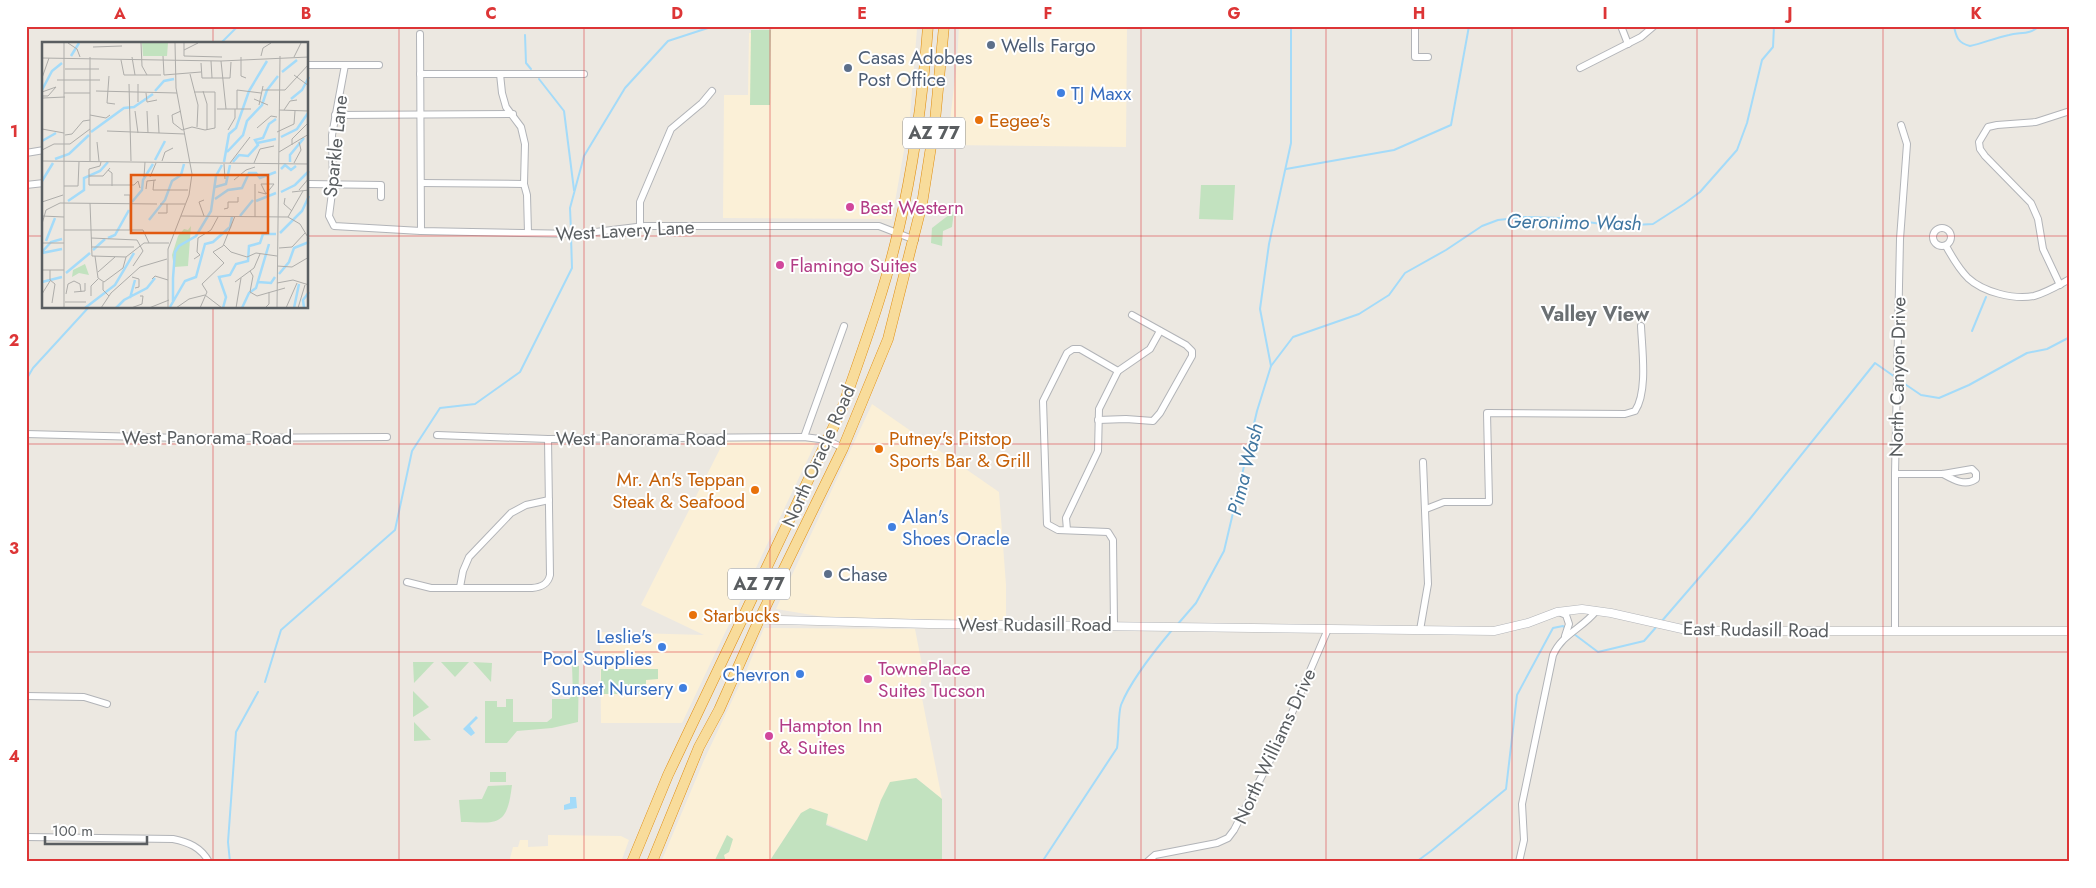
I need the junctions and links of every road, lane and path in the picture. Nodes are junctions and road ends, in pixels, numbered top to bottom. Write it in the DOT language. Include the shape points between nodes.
graph roads {
  1 [pos="928,26"];
  2 [pos="944,26"];
  3 [pos="1415,26"];
  4 [pos="1621,26"];
  5 [pos="1654,26"];
  6 [pos="420,34"];
  7 [pos="1628,44"];
  8 [pos="1428,56"];
  9 [pos="309,65"];
  10 [pos="345,65"];
  11 [pos="379,65"];
  12 [pos="1580,68"];
  13 [pos="420,74"];
  14 [pos="500,74"];
  15 [pos="584,74"];
  16 [pos="712,91"];
  17 [pos="2070,111"];
  18 [pos="512,114"];
  19 [pos="335,115"];
  20 [pos="421,115"];
  21 [pos="1901,125"];
  22 [pos="42,150"];
  23 [pos="26,153"];
  24 [pos="42,183"];
  25 [pos="421,183"];
  26 [pos="309,184"];
  27 [pos="524,184"];
  28 [pos="26,185"];
  29 [pos="333,185"];
  30 [pos="381,197"];
  31 [pos="334,226"];
  32 [pos="640,227"];
  33 [pos="421,230"];
  34 [pos="898,232"];
  35 [pos="528,233"];
  36 [pos="915,240"];
  37 [pos="1946,246"];
  38 [pos="2070,279"];
  39 [pos="2060,285"];
  40 [pos="1132,315"];
  41 [pos="844,326"];
  42 [pos="1641,326"];
  43 [pos="1160,331"];
  44 [pos="1118,371"];
  45 [pos="1098,420"];
  46 [pos="26,434"];
  47 [pos="437,435"];
  48 [pos="387,437"];
  49 [pos="804,437"];
  50 [pos="548,439"];
  51 [pos="827,440"];
  52 [pos="843,448"];
  53 [pos="1423,462"];
  54 [pos="1895,474"];
  55 [pos="1943,474"];
  56 [pos="549,500"];
  57 [pos="1426,508"];
  58 [pos="1067,530"];
  59 [pos="407,582"];
  60 [pos="460,587"];
  61 [pos="1596,611"];
  62 [pos="1558,612"];
  63 [pos="741,619"];
  64 [pos="759,620"];
  65 [pos="1114,625"];
  66 [pos="1328,629"];
  67 [pos="1420,630"];
  68 [pos="1895,631"];
  69 [pos="2070,631"];
  70 [pos="1562,640"];
  71 [pos="26,696"];
  72 [pos="107,704"];
  73 [pos="667,778"];
  74 [pos="683,784"];
  75 [pos="26,837"];
  76 [pos="209,862"];
  77 [pos="632,862"];
  78 [pos="652,862"];
  79 [pos="1147,862"];
  80 [pos="1519,862"];
  1 -- 34 [label="highway, North Oracle Road / AZ 77" via="919,115"];
  2 -- 36 [label="highway, North Oracle Road / AZ 77" via="934,129"];
  3 -- 8 [label="street" via="1416,56"];
  4 -- 7 [label="street"];
  5 -- 7 [label="street"];
  6 -- 13 [label="street"];
  7 -- 12 [label="street"];
  9 -- 10 [label="street"];
  10 -- 11 [label="street"];
  10 -- 19 [label="street, Sparkle Lane"];
  13 -- 14 [label="street"];
  13 -- 20 [label="street"];
  14 -- 15 [label="street"];
  14 -- 18 [label="street" via="506,107"];
  16 -- 32 [label="street" via="671,128 640,202"];
  17 -- 39 [label="street" via="2036,122 1988,127 1979,142 1981,149 2031,203 2038,219 2043,249"];
  18 -- 20 [label="street"];
  18 -- 27 [label="street" via="521,127 525,144"];
  19 -- 20 [label="street"];
  19 -- 29 [label="street, Sparkle Lane"];
  20 -- 25 [label="street"];
  21 -- 54 [label="street, North Canyon Drive" via="1907,144 1900,240"];
  22 -- 23 [label="street"];
  24 -- 28 [label="street"];
  25 -- 27 [label="street"];
  25 -- 33 [label="street"];
  26 -- 29 [label="street"];
  27 -- 35 [label="street"];
  29 -- 30 [label="street" via="381,185"];
  29 -- 31 [label="street, Sparkle Lane" via="329,216"];
  31 -- 33 [label="street, West Lavery Lane"];
  32 -- 34 [label="street, West Lavery Lane" via="879,226"];
  32 -- 35 [label="street, West Lavery Lane" via="576,234"];
  33 -- 35 [label="street, West Lavery Lane"];
  34 -- 36 [label="street, West Lavery Lane"];
  34 -- 51 [label="highway, North Oracle Road / AZ 77" via="871,327 842,409"];
  36 -- 52 [label="highway, North Oracle Road / AZ 77" via="888,339"];
  37 -- 39 [label="street" via="1969,279 1998,293 2034,296"];
  38 -- 39 [label="street"];
  40 -- 43 [label="street"];
  41 -- 49 [label="street"];
  42 -- 57 [label="street" via="1643,368 1640,404 1635,411 1625,414 1487,413 1489,502 1444,502"];
  43 -- 44 [label="street" via="1150,348"];
  43 -- 45 [label="street" via="1192,351 1160,412 1153,421"];
  44 -- 45 [label="street" via="1099,409"];
  44 -- 58 [label="street" via="1073,349 1067,353 1043,400 1047,524 1058,530"];
  45 -- 58 [label="street" via="1098,451 1066,518"];
  46 -- 48 [label="street, West Panorama Road" via="182,438"];
  47 -- 50 [label="street, West Panorama Road"];
  49 -- 50 [label="street, West Panorama Road"];
  49 -- 51 [label="street, West Panorama Road"];
  50 -- 56 [label="street"];
  51 -- 52 [label="street, West Panorama Road"];
  51 -- 63 [label="highway, North Oracle Road / AZ 77"];
  52 -- 64 [label="highway, North Oracle Road / AZ 77"];
  53 -- 57 [label="street"];
  54 -- 55 [label="street"];
  54 -- 68 [label="street, North Canyon Drive"];
  56 -- 60 [label="street" via="526,505 511,513 469,557 462,571"];
  56 -- 60 [label="street" via="550,574 547,587"];
  57 -- 67 [label="street" via="1428,584"];
  58 -- 65 [label="street" via="1108,532 1113,540"];
  59 -- 60 [label="street" via="430,588"];
  61 -- 62 [label="street, East Rudasill Road"];
  61 -- 68 [label="street, East Rudasill Road" via="1691,631"];
  61 -- 70 [label="street"];
  62 -- 67 [label="street, East Rudasill Road" via="1494,630"];
  62 -- 70 [label="street" via="1566,615 1569,624"];
  63 -- 64 [label="street, West Rudasill Road"];
  63 -- 73 [label="highway, North Oracle Road / AZ 77"];
  64 -- 65 [label="street, West Rudasill Road"];
  64 -- 74 [label="highway, North Oracle Road / AZ 77"];
  65 -- 66 [label="street, West Rudasill Road"];
  66 -- 67 [label="street, East Rudasill Road"];
  66 -- 79 [label="street, North Williams Drive" via="1279,743 1228,838 1155,855"];
  68 -- 69 [label="street, East Rudasill Road"];
  70 -- 80 [label="street" via="1553,655 1522,804 1524,840"];
  71 -- 72 [label="street" via="84,696"];
  73 -- 74 [label="highway"];
  73 -- 77 [label="highway, North Oracle Road / AZ 77"];
  74 -- 78 [label="highway, North Oracle Road / AZ 77"];
  75 -- 76 [label="street" via="173,839 195,846"];
}
